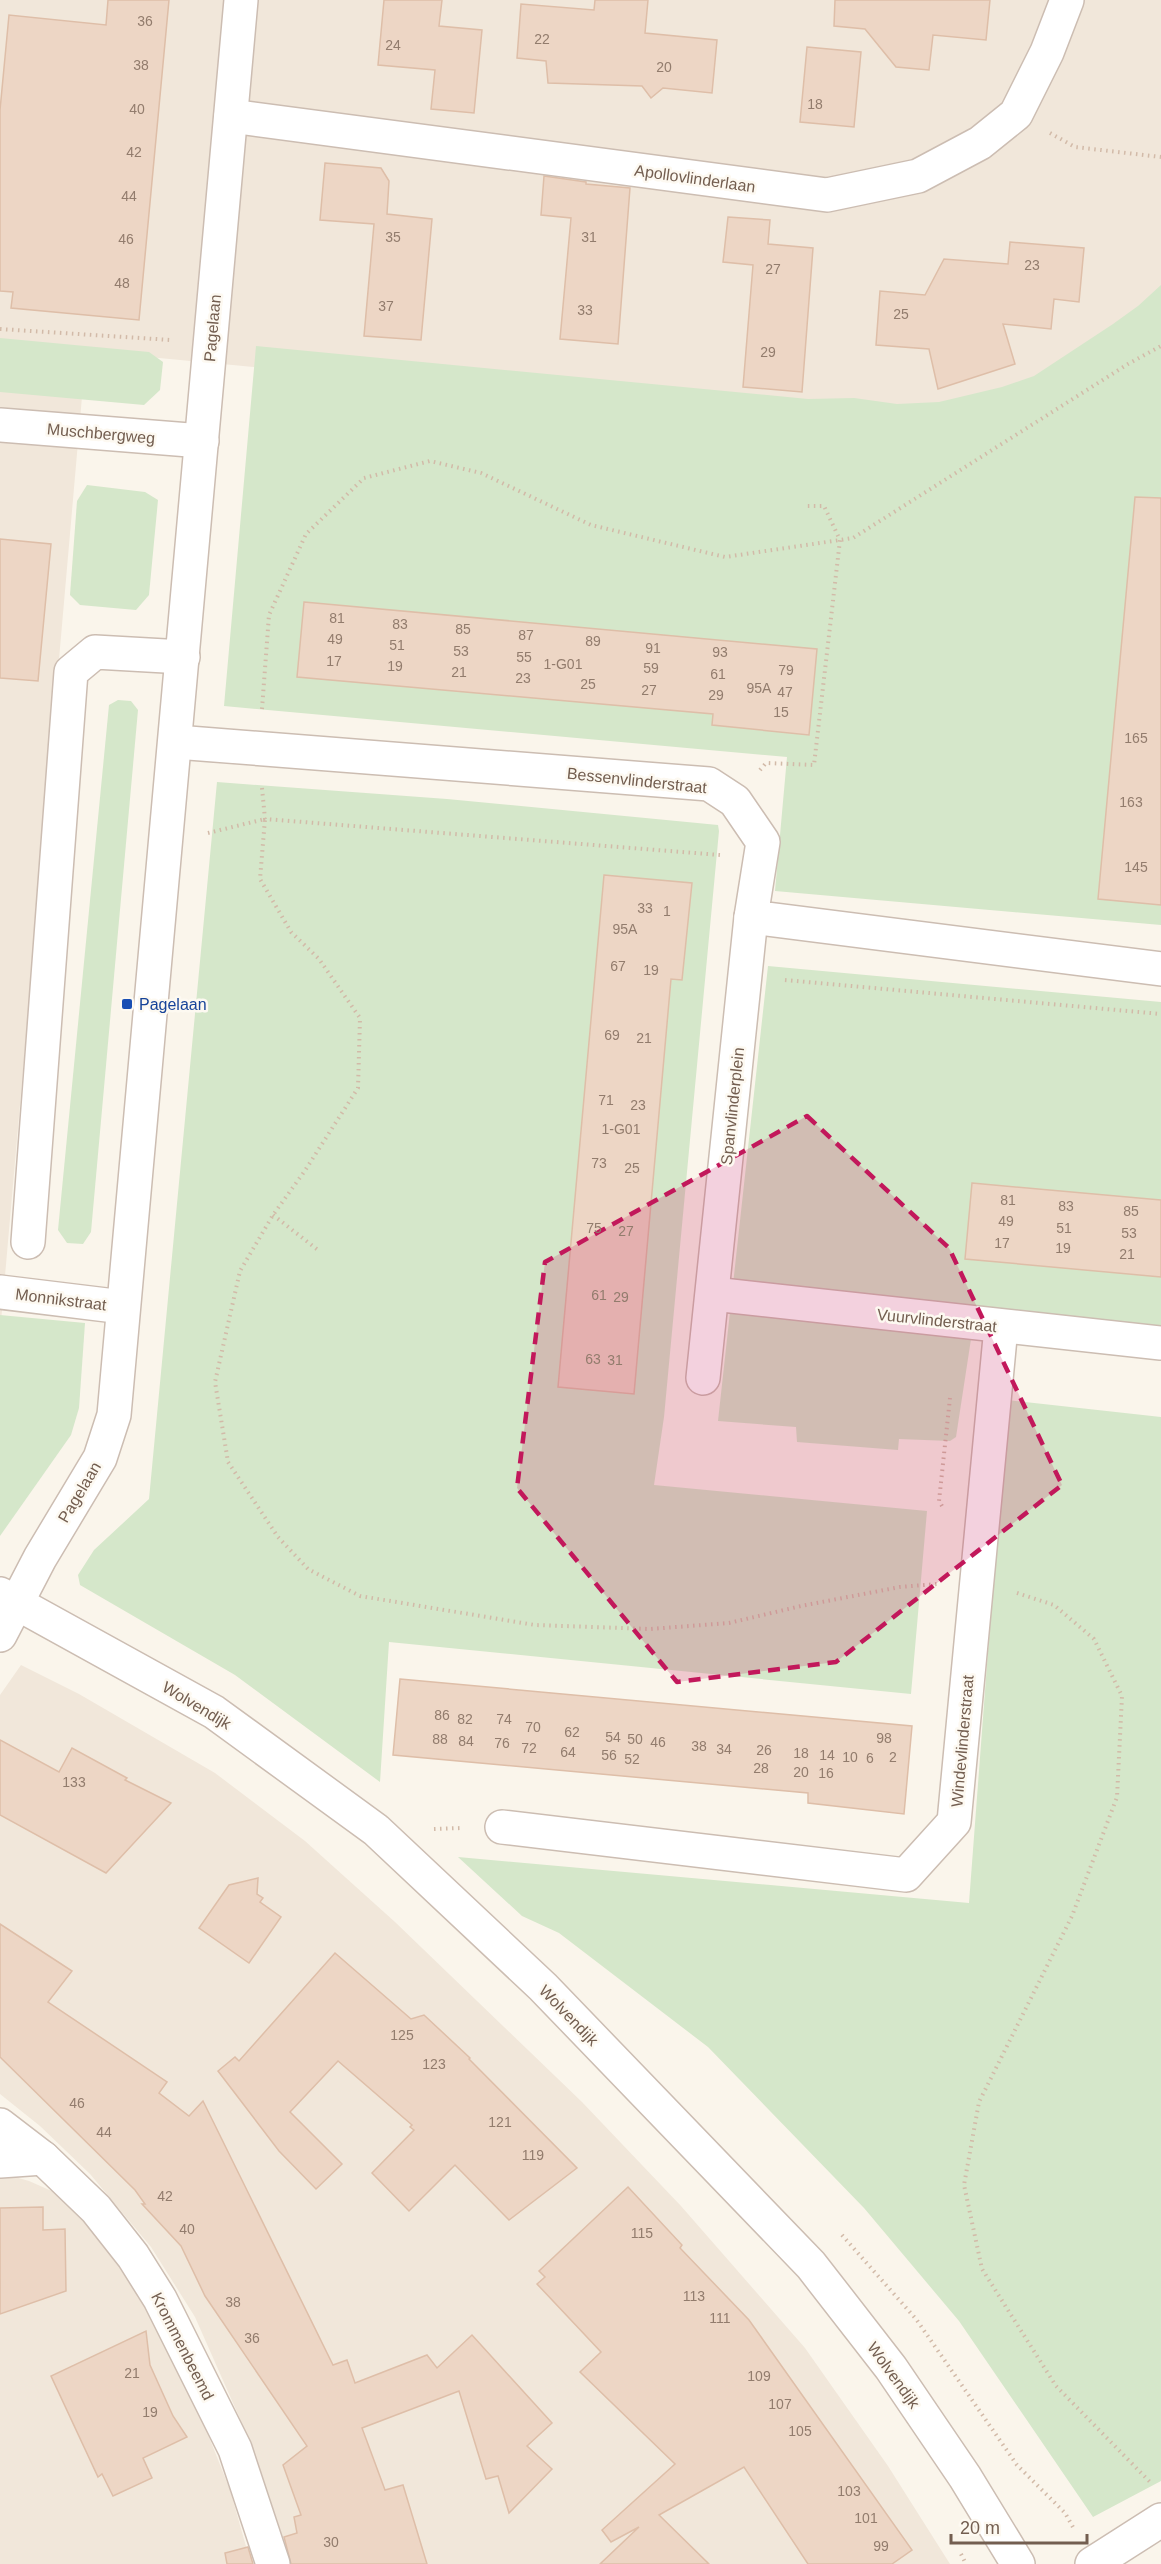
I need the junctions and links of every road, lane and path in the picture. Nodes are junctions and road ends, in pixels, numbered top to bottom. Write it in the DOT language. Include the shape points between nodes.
graph roads {
  1 [pos="241,0"];
  2 [pos="1067,0"];
  3 [pos="1016,114"];
  4 [pos="231,116"];
  5 [pos="1161,157"];
  6 [pos="0,329"];
  7 [pos="211,343"];
  8 [pos="1161,346"];
  9 [pos="0,425"];
  10 [pos="202,441"];
  11 [pos="804,506"];
  12 [pos="840,540"];
  13 [pos="183,657"];
  14 [pos="176,742"];
  15 [pos="258,748"];
  16 [pos="735,801"];
  17 [pos="264,819"];
  18 [pos="202,835"];
  19 [pos="761,858"];
  20 [pos="751,917"];
  21 [pos="1161,969"];
  22 [pos="745,976"];
  23 [pos="1161,1014"];
  24 [pos="273,1215"];
  25 [pos="28,1242"];
  26 [pos="318,1250"];
  27 [pos="0,1292"];
  28 [pos="713,1294"];
  29 [pos="123,1307"];
  30 [pos="1001,1327"];
  31 [pos="1161,1342"];
  32 [pos="703,1378"];
  33 [pos="978,1581"];
  34 [pos="8,1599"];
  35 [pos="0,1635"];
  36 [pos="502,1827"];
  37 [pos="376,1830"];
  38 [pos="0,2125"];
  39 [pos="43,2158"];
  40 [pos="0,2161"];
  41 [pos="1153,2485"];
  42 [pos="1161,2520"];
  43 [pos="273,2564"];
  44 [pos="1018,2564"];
  45 [pos="1092,2564"];
  1 -- 4 [label="street, Pagelaan"];
  2 -- 3 [label="street, Apollovlinderlaan"];
  3 -- 4 [label="street, Apollovlinderlaan" via="980,143 918,176 827,195"];
  3 -- 5 [label="path" via="1075,147"];
  4 -- 7 [label="street, Pagelaan"];
  6 -- 7 [label="path"];
  7 -- 10 [label="street, Pagelaan"];
  8 -- 12 [label="path" via="853,538"];
  9 -- 10 [label="street, Muschbergweg"];
  10 -- 13 [label="street, Pagelaan"];
  11 -- 12 [label="path" via="824,506"];
  12 -- 15 [label="path" via="725,557 591,525 481,472 430,461 364,478 306,534 269,615"];
  12 -- 16 [label="path" via="814,765 766,763"];
  13 -- 14 [label="street, Pagelaan"];
  13 -- 25 [label="street" via="95,652 71,672"];
  14 -- 15 [label="street, Bessenvlinderstraat"];
  14 -- 29 [label="street, Pagelaan"];
  15 -- 16 [label="street, Bessenvlinderstraat" via="709,784"];
  15 -- 17 [label="path"];
  16 -- 19 [label="street, Bessenvlinderstraat" via="763,842"];
  17 -- 18 [label="path"];
  17 -- 19 [label="path"];
  17 -- 24 [label="path" via="260,879 291,932 319,959 360,1017 358,1088"];
  19 -- 20 [label="street, Bessenvlinderstraat"];
  20 -- 21 [label="street"];
  20 -- 22 [label="street, Spanvlinderplein"];
  22 -- 23 [label="path"];
  22 -- 28 [label="street, Spanvlinderplein"];
  24 -- 26 [label="path"];
  24 -- 33 [label="path" via="240,1271 215,1382 228,1462 278,1537 308,1569 360,1596 535,1625 650,1629 729,1623 900,1587"];
  27 -- 29 [label="street, Monnikstraat"];
  28 -- 30 [label="street, Vuurvlinderstraat"];
  28 -- 32 [label="street, Spanvlinderplein"];
  29 -- 34 [label="street, Pagelaan" via="114,1414 100,1458 40,1558"];
  30 -- 31 [label="street, Vuurvlinderstraat"];
  30 -- 33 [label="street, Windevlinderstraat"];
  33 -- 36 [label="street, Windevlinderstraat" via="954,1822 906,1875"];
  33 -- 41 [label="path" via="1054,1605 1094,1639 1122,1696 1116,1797 1072,1916 978,2102 964,2185 982,2269 1056,2386"];
  34 -- 35 [label="street, Pagelaan"];
  34 -- 37 [label="street, Wolvendijk" via="214,1712"];
  36 -- 37 [label="path"];
  37 -- 44 [label="street, Wolvendijk" via="543,1987 811,2265 891,2368"];
  38 -- 39 [label="street, Krommenbeemd"];
  39 -- 40 [label="street"];
  39 -- 43 [label="street, Krommenbeemd" via="96,2209 160,2299 235,2449"];
  42 -- 45 [label="street"];
}
